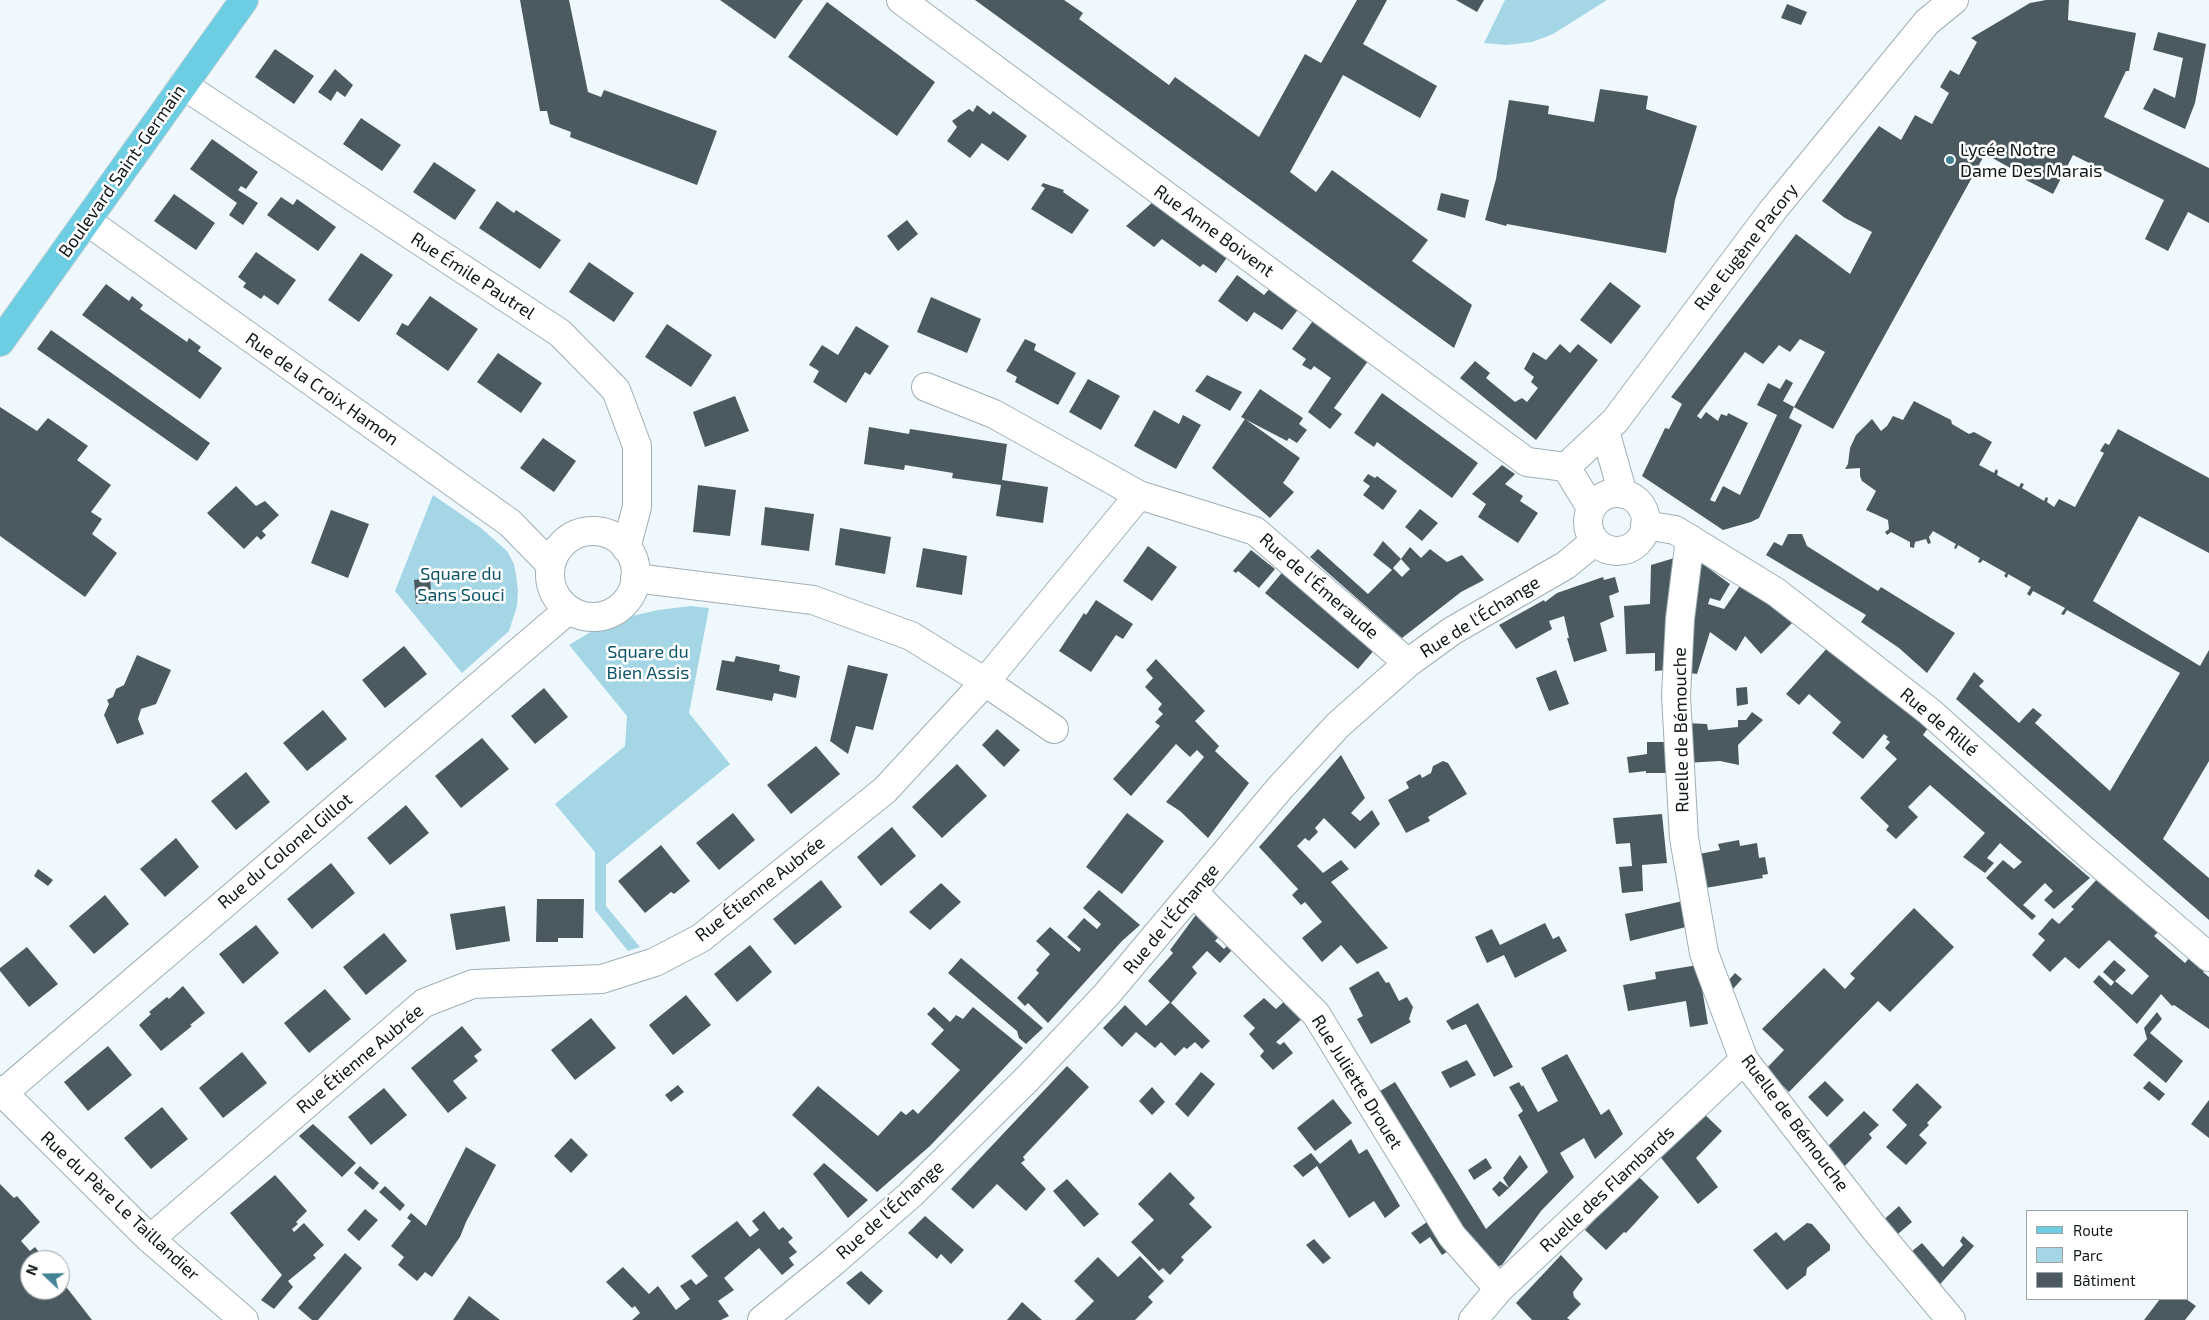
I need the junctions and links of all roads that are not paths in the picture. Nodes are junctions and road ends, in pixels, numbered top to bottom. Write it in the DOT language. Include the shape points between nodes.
graph roads {
  1 [pos="244,0"];
  2 [pos="901,0"];
  3 [pos="1954,0"];
  4 [pos="183,85"];
  5 [pos="87,221"];
  6 [pos="0,342"];
  7 [pos="926,387"];
  8 [pos="1605,431"];
  9 [pos="1566,467"];
  10 [pos="1622,494"];
  11 [pos="1139,495"];
  12 [pos="1591,508"];
  13 [pos="1645,525"];
  14 [pos="1690,539"];
  15 [pos="1596,541"];
  16 [pos="626,548"];
  17 [pos="551,565"];
  18 [pos="635,578"];
  19 [pos="568,610"];
  20 [pos="1408,663"];
  21 [pos="985,682"];
  22 [pos="1054,729"];
  23 [pos="1193,892"];
  24 [pos="2209,957"];
  25 [pos="1744,1060"];
  26 [pos="1,1091"];
  27 [pos="150,1239"];
  28 [pos="1500,1290"];
  29 [pos="244,1320"];
  30 [pos="762,1320"];
  31 [pos="1472,1320"];
  32 [pos="1952,1320"];
  1 -- 4 [label="main road, Boulevard Saint-Germain"];
  2 -- 9 [label="street, Rue Anne Boivent" via="1528,462"];
  3 -- 8 [label="street, Rue Eugène Pacory" via="1927,22 1773,210"];
  4 -- 5 [label="main road, Boulevard Saint-Germain"];
  4 -- 16 [label="street, Rue Émile Pautrel" via="560,333 616,390 638,446 637,506"];
  5 -- 6 [label="main road, Boulevard Saint-Germain"];
  5 -- 17 [label="street, Rue de la Croix Hamon" via="510,523"];
  7 -- 11 [label="street, Rue de l'Émeraude" via="994,414"];
  8 -- 9 [label="street, Rue Eugène Pacory"];
  8 -- 10 [label="street"];
  9 -- 12 [label="street"];
  10 -- 12 [label="street" via="1605,496"];
  10 -- 13 [label="street" via="1642,509"];
  11 -- 20 [label="street, Rue de l'Émeraude" via="1255,531"];
  11 -- 21 [label="street"];
  12 -- 15 [label="street" via="1588,528"];
  13 -- 14 [label="street, Rue de Rillé" via="1674,530"];
  13 -- 15 [label="street" via="1639,541 1624,550 1607,549"];
  14 -- 24 [label="street, Rue de Rillé" via="1776,592 1930,712"];
  14 -- 25 [label="street, Ruelle de Bémouche" via="1680,618 1676,696 1684,838 1704,953"];
  15 -- 20 [label="street, Rue de l'Échange" via="1566,565 1452,631"];
  16 -- 17 [label="street" via="616,538 599,532 584,532 559,548"];
  16 -- 18 [label="street" via="634,563"];
  17 -- 19 [label="street" via="550,580 554,594"];
  18 -- 19 [label="street" via="632,592 624,604 611,613 597,617 582,616"];
  18 -- 21 [label="street" via="813,600 911,636"];
  19 -- 26 [label="street, Rue du Colonel Gillot"];
  20 -- 23 [label="street, Rue de l'Échange" via="1338,725 1279,789"];
  21 -- 22 [label="street"];
  21 -- 27 [label="street, Rue Étienne Aubrée" via="885,790 701,938 655,962 602,979 473,984 424,1003"];
  23 -- 28 [label="street, Rue Juliette Drouet" via="1316,1014 1452,1236"];
  23 -- 30 [label="street, Rue de l'Échange" via="1107,994 1028,1078 910,1195"];
  25 -- 28 [label="street, Ruelle des Flambards"];
  25 -- 32 [label="street, Ruelle de Bémouche" via="1874,1228"];
  26 -- 27 [label="street, Rue du Père Le Taillandier"];
  27 -- 29 [label="street, Rue du Père Le Taillandier"];
  28 -- 31 [label="street, Ruelle des Flambards"];
}
